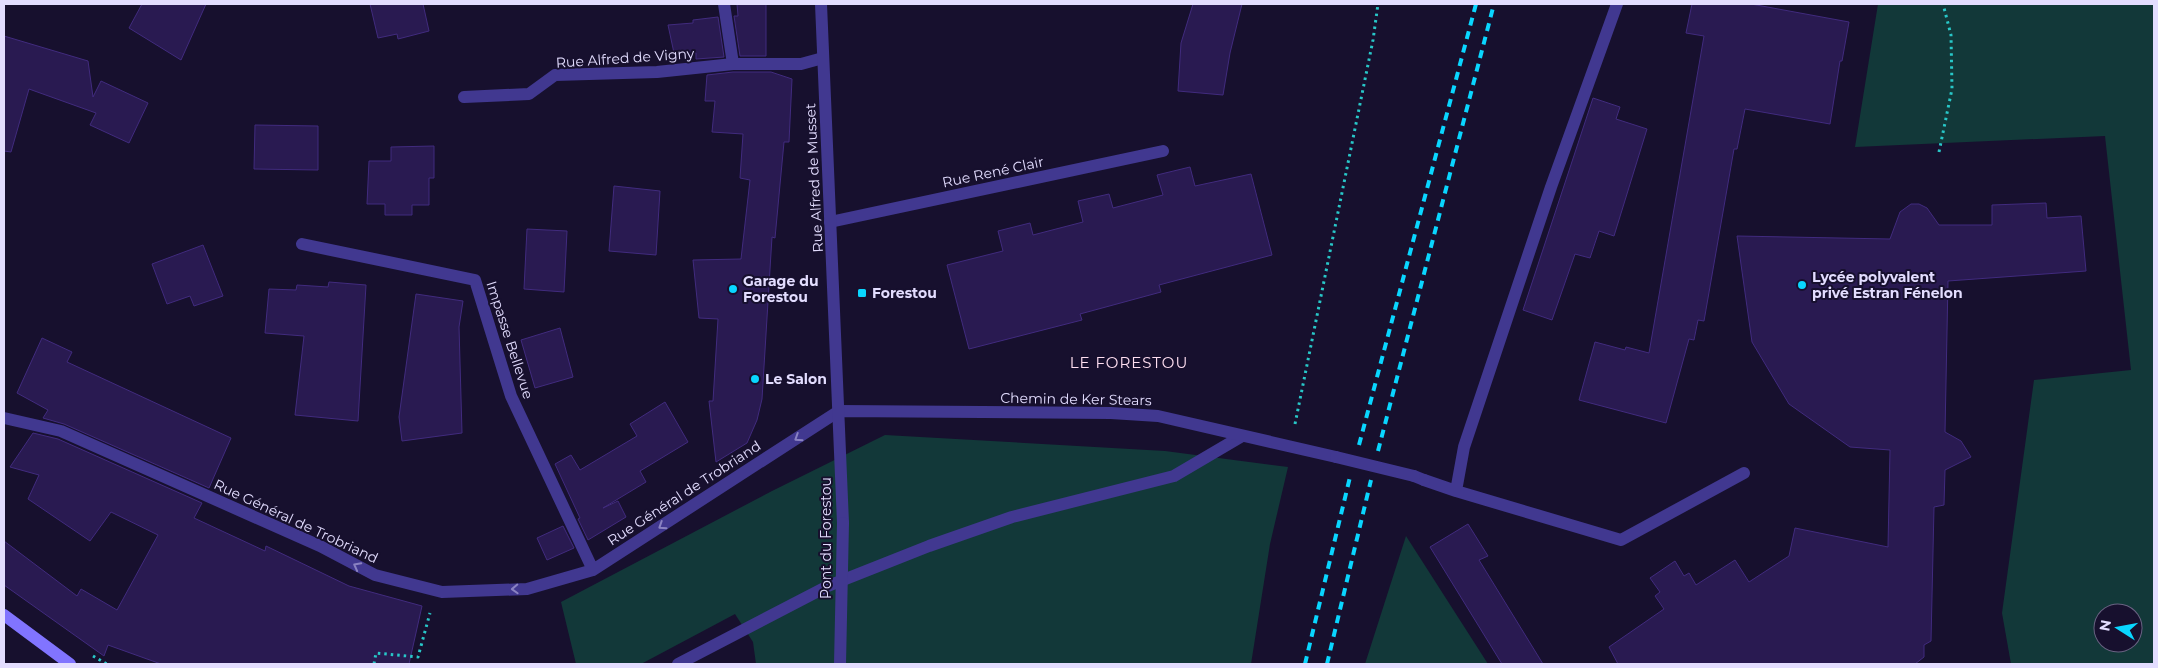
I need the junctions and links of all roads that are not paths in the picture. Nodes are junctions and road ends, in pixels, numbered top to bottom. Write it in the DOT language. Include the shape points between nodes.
graph roads {
  1 [pos="724,4"];
  2 [pos="821,4"];
  3 [pos="1617,4"];
  4 [pos="823,58"];
  5 [pos="734,64"];
  6 [pos="464,97"];
  7 [pos="1163,151"];
  8 [pos="830,222"];
  9 [pos="302,244"];
  10 [pos="839,411"];
  11 [pos="4,418"];
  12 [pos="1242,436"];
  13 [pos="1744,473"];
  14 [pos="1456,491"];
  15 [pos="593,570"];
  16 [pos="4,615"];
  17 [pos="70,664"];
  18 [pos="678,664"];
  19 [pos="840,664"];
  1 -- 5 [label="street"];
  2 -- 4 [label="street, Rue Alfred de Musset"];
  3 -- 14 [label="street" via="1464,447"];
  4 -- 5 [label="street, Rue Alfred de Vigny" via="801,64"];
  4 -- 8 [label="street, Rue Alfred de Musset"];
  5 -- 6 [label="street, Rue Alfred de Vigny" via="657,72 555,75 529,94"];
  7 -- 8 [label="street, Rue René Clair"];
  8 -- 10 [label="street, Rue Alfred de Musset"];
  9 -- 15 [label="street, Impasse Bellevue" via="475,280 511,396"];
  10 -- 12 [label="street, Chemin de Ker Stears" via="1111,413 1158,416"];
  10 -- 15 [label="street, Rue Général de Trobriand, one-way"];
  10 -- 19 [label="street, Pont du Forestou, bridge" via="843,523"];
  15 -- 11 [label="street, Rue Général de Trobriand, one-way" via="527,588 442,592 374,575 320,546 61,431"];
  12 -- 14 [label="street, Chemin de Ker Stears, bridge" via="1419,478"];
  12 -- 18 [label="street" via="1174,476 1012,518 929,546 828,586"];
  13 -- 14 [label="street, Chemin de Ker Stears" via="1621,540"];
  16 -- 17 [label="main road"];
}
